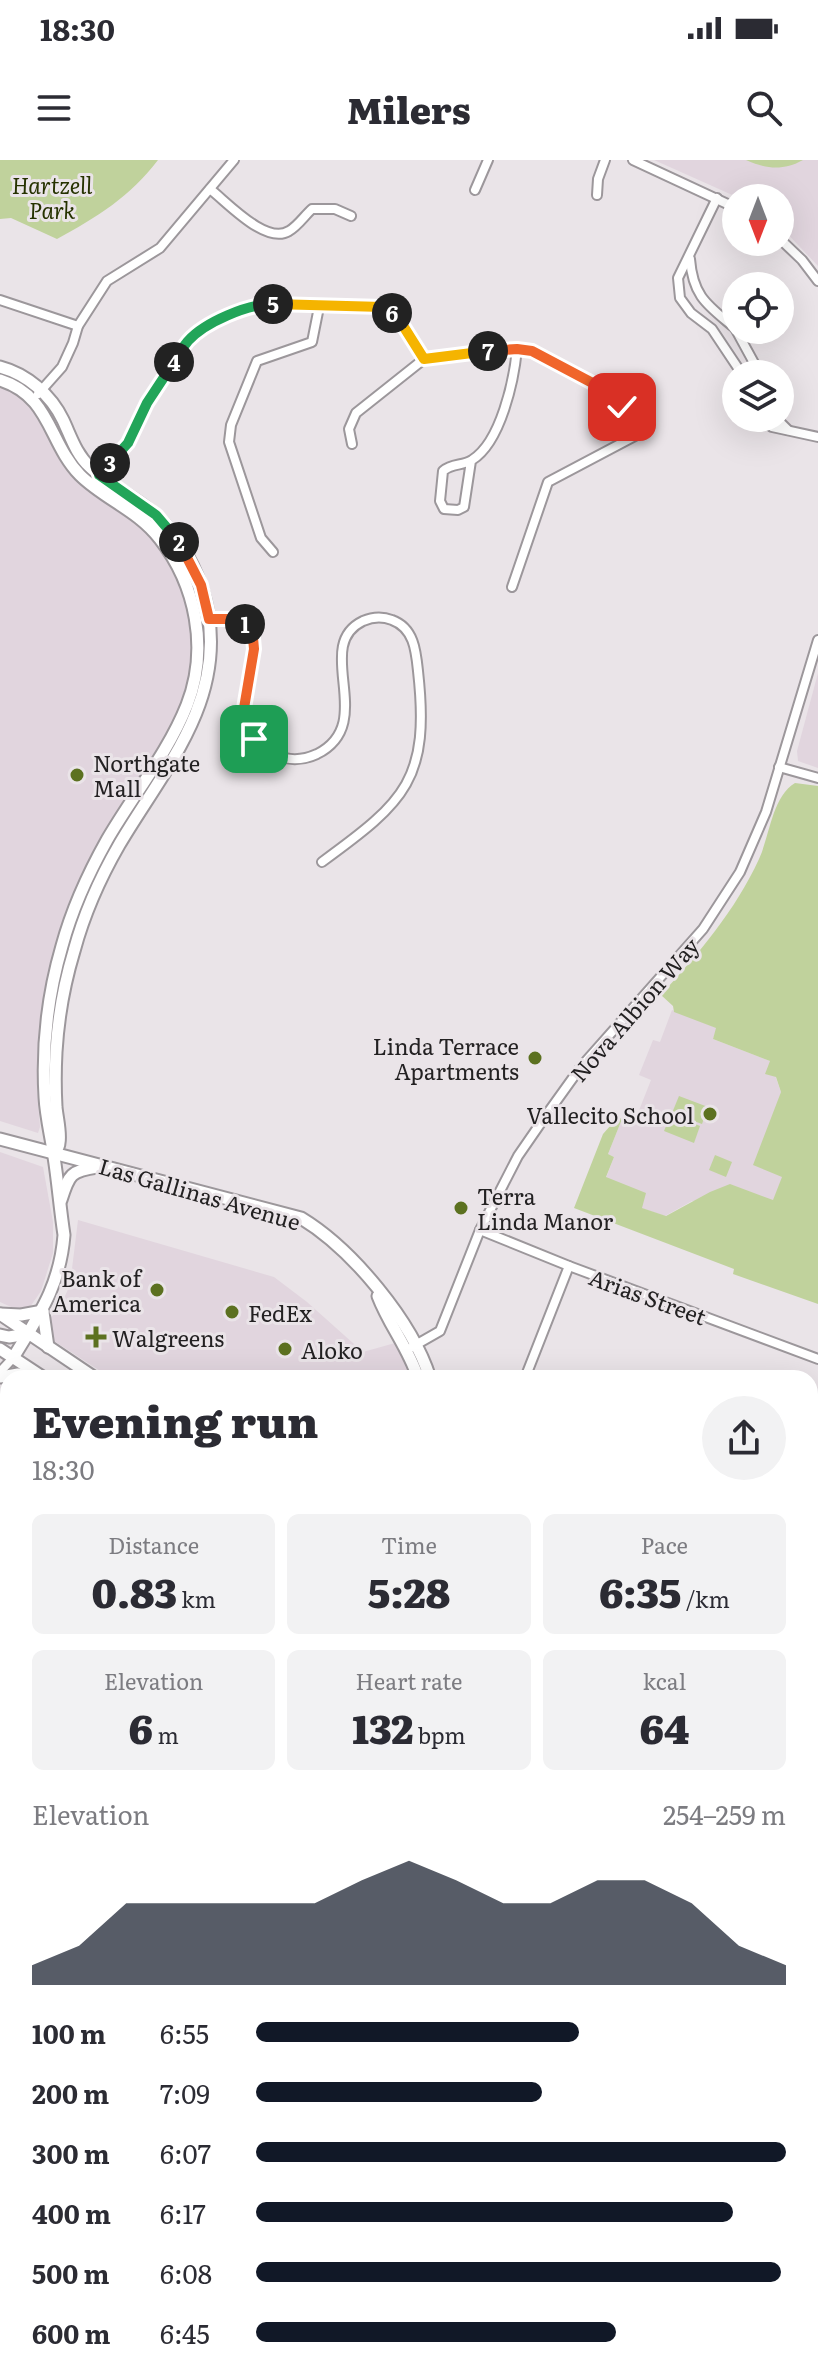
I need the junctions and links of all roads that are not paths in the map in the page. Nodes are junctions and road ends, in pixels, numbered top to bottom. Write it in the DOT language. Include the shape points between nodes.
graph roads {
  1 [pos="234,160"];
  2 [pos="488,160"];
  3 [pos="605,160"];
  4 [pos="633,160"];
  5 [pos="210,189"];
  6 [pos="475,190"];
  7 [pos="597,195"];
  8 [pos="717,198"];
  9 [pos="722,201"];
  10 [pos="351,216"];
  11 [pos="794,254"];
  12 [pos="689,258"];
  13 [pos="818,281"];
  14 [pos="0,300"];
  15 [pos="319,307"];
  16 [pos="722,317"];
  17 [pos="78,326"];
  18 [pos="517,349"];
  19 [pos="424,359"];
  20 [pos="733,360"];
  21 [pos="0,367"];
  22 [pos="0,380"];
  23 [pos="37,395"];
  24 [pos="794,431"];
  25 [pos="818,437"];
  26 [pos="352,444"];
  27 [pos="471,461"];
  28 [pos="95,480"];
  29 [pos="273,552"];
  30 [pos="512,587"];
  31 [pos="202,620"];
  32 [pos="818,640"];
  33 [pos="779,767"];
  34 [pos="818,778"];
  35 [pos="322,862"];
  36 [pos="55,999"];
  37 [pos="48,1124"];
  38 [pos="0,1139"];
  39 [pos="25,1147"];
  40 [pos="54,1154"];
  41 [pos="102,1166"];
  42 [pos="60,1204"];
  43 [pos="480,1230"];
  44 [pos="569,1266"];
  45 [pos="43,1311"];
  46 [pos="0,1314"];
  47 [pos="27,1334"];
  48 [pos="0,1335"];
  49 [pos="48,1347"];
  50 [pos="411,1348"];
  51 [pos="0,1349"];
  52 [pos="13,1358"];
  53 [pos="818,1359"];
  54 [pos="4,1370"];
  55 [pos="32,1370"];
  56 [pos="83,1370"];
  57 [pos="416,1370"];
  58 [pos="425,1370"];
  59 [pos="528,1370"];
  1 -- 5 [label="street"];
  2 -- 6 [label="street"];
  3 -- 7 [label="street"];
  4 -- 8 [label="street"];
  5 -- 10 [label="street" via="259,229 274,234 288,232 312,209 335,209"];
  5 -- 17 [label="street" via="160,248 107,281"];
  8 -- 9 [label="street"];
  8 -- 12 [label="street"];
  11 -- 13 [label="street"];
  12 -- 16 [label="street" via="691,281"];
  12 -- 20 [label="street" via="678,278 680,298 712,329"];
  14 -- 17 [label="street"];
  15 -- 19 [label="street" via="383,307 397,316"];
  15 -- 28 [label="street" via="258,304 219,319 189,339 128,443"];
  15 -- 29 [label="street" via="312,342 257,361 231,425 229,442 256,524"];
  17 -- 23 [label="street" via="69,355"];
  18 -- 19 [label="street"];
  18 -- 27 [label="street" via="505,408 490,440"];
  18 -- 30 [label="street" via="532,351 614,395 635,436 548,482"];
  19 -- 26 [label="street" via="356,413 349,429"];
  21 -- 23 [label="street" via="26,378"];
  22 -- 23 [label="street"];
  23 -- 28 [label="street" via="58,412"];
  24 -- 25 [label="street"];
  27 -- 27 [label="street" via="443,471 444,509 464,507"];
  28 -- 31 [label="street" via="140,501 168,528 195,571"];
  31 -- 35 [label="street" via="235,619 250,630 254,649 244,701 247,728 262,748 287,759 315,755 342,727 347,702 342,648 354,626 379,617 393,620 411,636 423,712 414,768 385,813"];
  31 -- 36 [label="street" via="187,705 89,875 62,946"];
  32 -- 33 [label="street, Nova Albion Way"];
  33 -- 34 [label="street"];
  33 -- 43 [label="street, Nova Albion Way" via="764,820 710,919 580,1068 518,1156"];
  36 -- 37 [label="street" via="44,1076"];
  36 -- 40 [label="street" via="59,1143"];
  37 -- 39 [label="street" via="37,1143"];
  37 -- 40 [label="street"];
  38 -- 39 [label="street, Las Gallinas Avenue"];
  39 -- 40 [label="street, Las Gallinas Avenue"];
  40 -- 41 [label="street, Las Gallinas Avenue"];
  40 -- 42 [label="street"];
  41 -- 42 [label="street" via="72,1174"];
  41 -- 50 [label="street, Las Gallinas Avenue" via="301,1218 347,1254"];
  42 -- 45 [label="street" via="62,1257"];
  43 -- 44 [label="street, Arias Street"];
  43 -- 50 [label="street, Nova Albion Way" via="440,1331"];
  44 -- 53 [label="street, Arias Street"];
  44 -- 59 [label="street"];
  45 -- 46 [label="street"];
  45 -- 47 [label="street"];
  45 -- 49 [label="street"];
  46 -- 47 [label="street"];
  47 -- 48 [label="street"];
  47 -- 49 [label="street"];
  47 -- 52 [label="street"];
  49 -- 52 [label="street" via="30,1348"];
  49 -- 56 [label="street"];
  50 -- 57 [label="street, Las Gallinas Avenue"];
  50 -- 58 [label="street, Las Gallinas Avenue"];
  51 -- 52 [label="street"];
  52 -- 54 [label="street"];
  52 -- 55 [label="street"];
}
